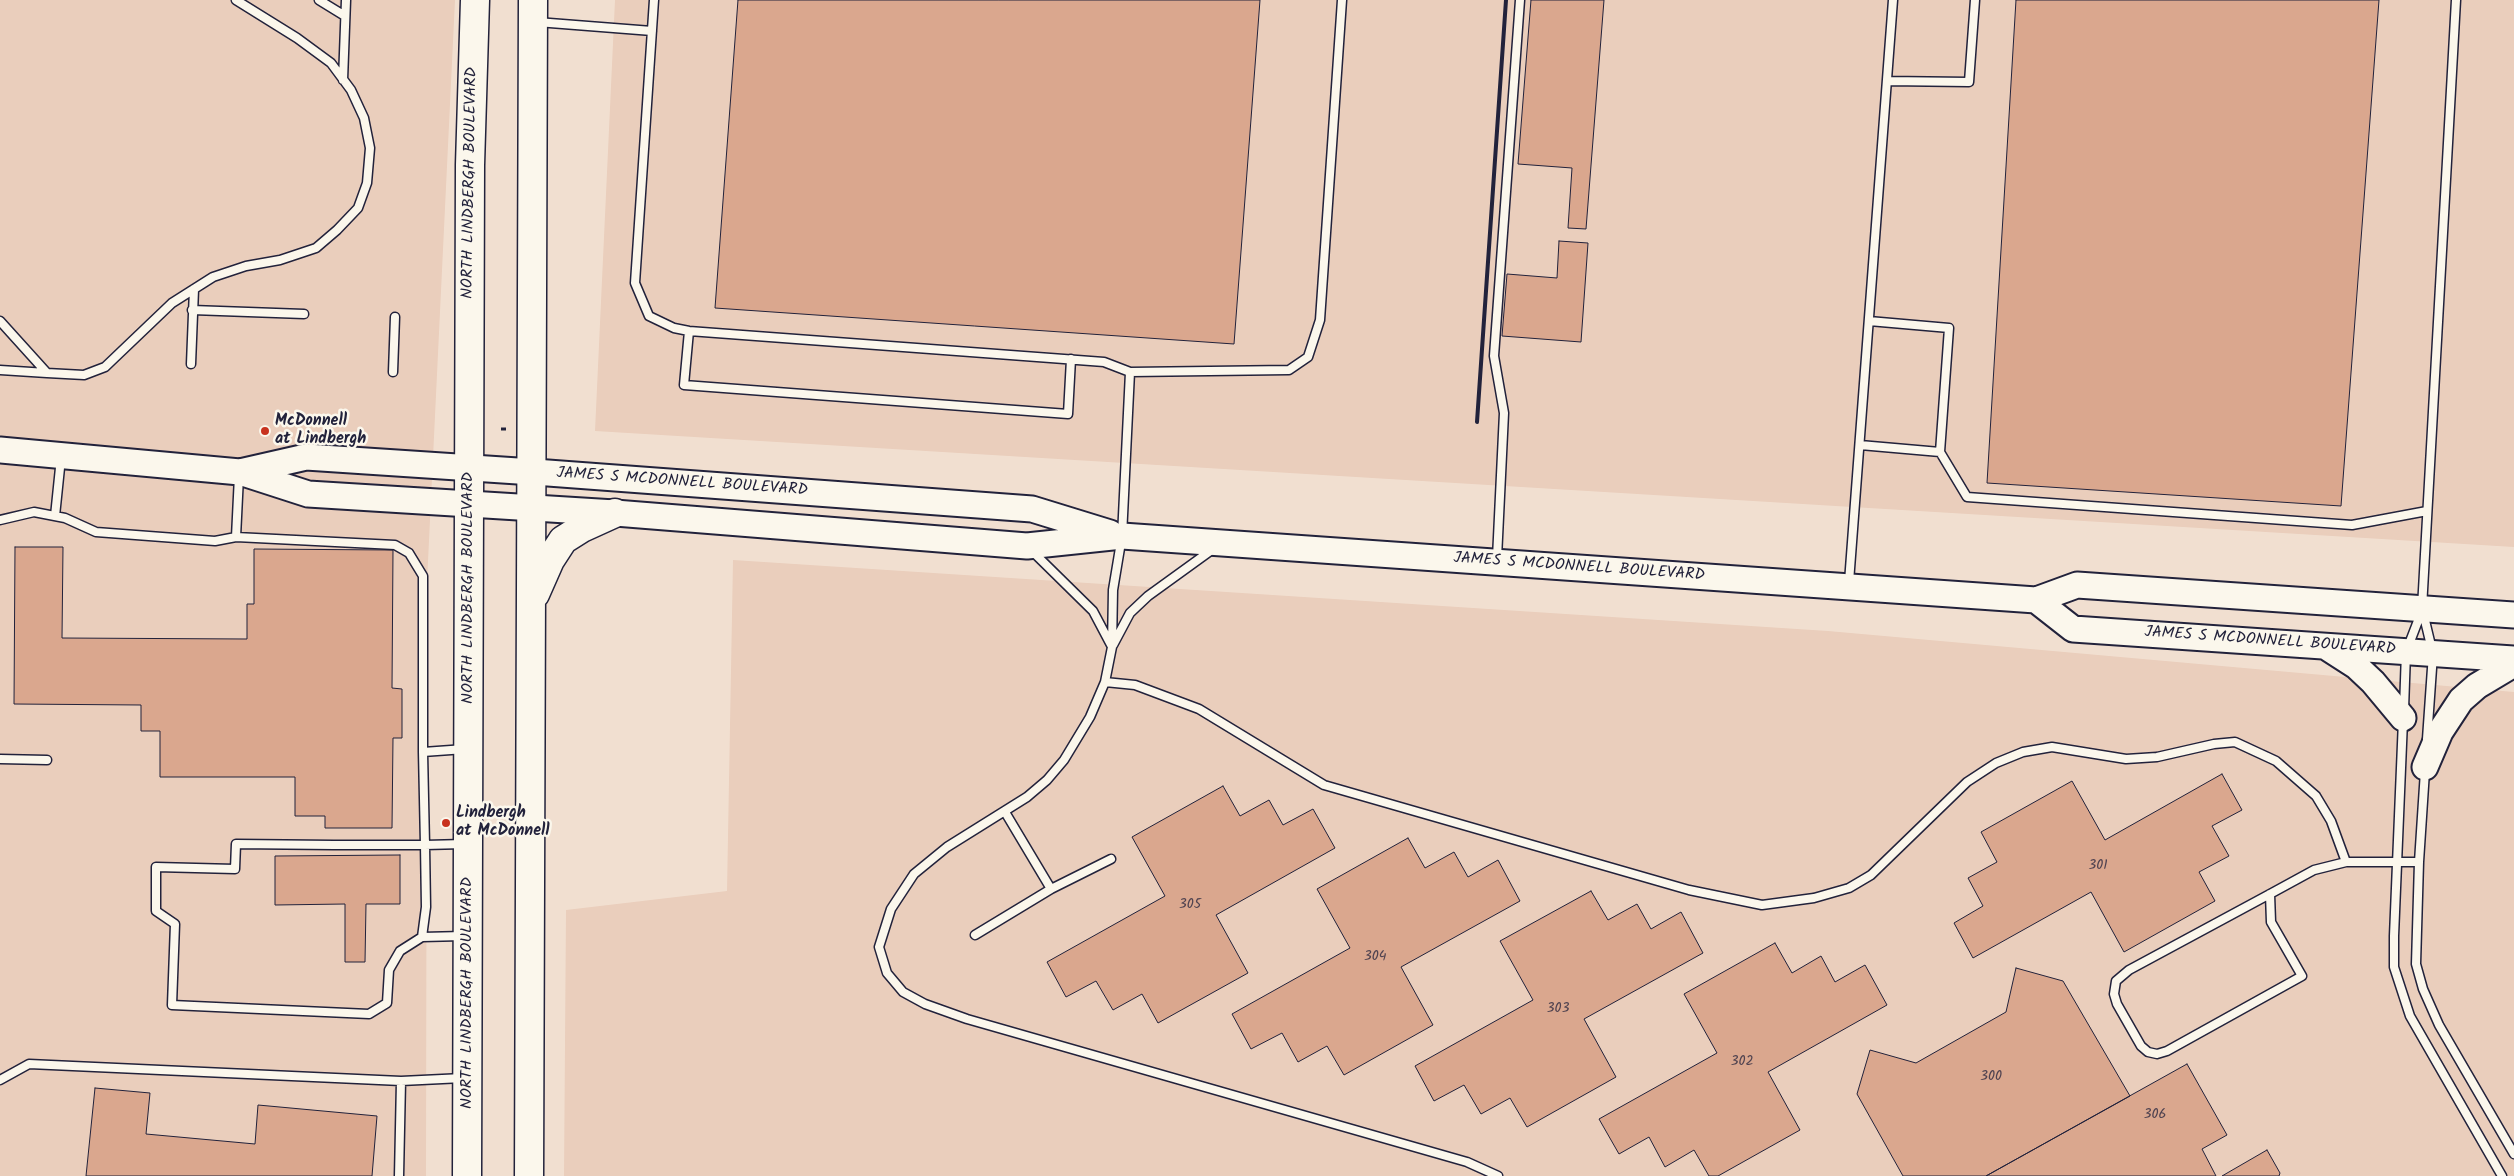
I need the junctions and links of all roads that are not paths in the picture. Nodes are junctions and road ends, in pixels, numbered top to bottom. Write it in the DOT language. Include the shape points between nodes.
graph roads {
  1 [pos="236,0"];
  2 [pos="319,0"];
  3 [pos="346,0"];
  4 [pos="475,0"];
  5 [pos="654,0"];
  6 [pos="1342,0"];
  7 [pos="1520,0"];
  8 [pos="1893,0"];
  9 [pos="1975,0"];
  10 [pos="2456,0"];
  11 [pos="533,11"];
  12 [pos="345,16"];
  13 [pos="652,31"];
  14 [pos="343,80"];
  15 [pos="1887,81"];
  16 [pos="194,289"];
  17 [pos="192,310"];
  18 [pos="304,314"];
  19 [pos="396,317"];
  20 [pos="0,321"];
  21 [pos="1868,321"];
  22 [pos="688,331"];
  23 [pos="1071,359"];
  24 [pos="191,364"];
  25 [pos="0,370"];
  26 [pos="393,372"];
  27 [pos="1130,372"];
  28 [pos="47,373"];
  29 [pos="1860,445"];
  30 [pos="0,450"];
  31 [pos="1940,452"];
  32 [pos="61,455"];
  33 [pos="469,468"];
  34 [pos="240,472"];
  35 [pos="533,473"];
  36 [pos="469,504"];
  37 [pos="532,508"];
  38 [pos="2427,511"];
  39 [pos="614,513"];
  40 [pos="55,516"];
  41 [pos="0,520"];
  42 [pos="1122,536"];
  43 [pos="236,537"];
  44 [pos="1221,543"];
  45 [pos="1027,546"];
  46 [pos="1497,562"];
  47 [pos="1849,587"];
  48 [pos="2036,600"];
  49 [pos="531,605"];
  50 [pos="2422,608"];
  51 [pos="2514,615"];
  52 [pos="2326,646"];
  53 [pos="1112,647"];
  54 [pos="2406,652"];
  55 [pos="2433,654"];
  56 [pos="2514,660"];
  57 [pos="2514,664"];
  58 [pos="1105,682"];
  59 [pos="2404,718"];
  60 [pos="469,749"];
  61 [pos="423,752"];
  62 [pos="0,759"];
  63 [pos="47,760"];
  64 [pos="2425,767"];
  65 [pos="1004,812"];
  66 [pos="469,843"];
  67 [pos="425,845"];
  68 [pos="1111,859"];
  69 [pos="2397,861"];
  70 [pos="2346,862"];
  71 [pos="2418,862"];
  72 [pos="1051,889"];
  73 [pos="2270,894"];
  74 [pos="975,935"];
  75 [pos="468,936"];
  76 [pos="422,937"];
  77 [pos="468,1078"];
  78 [pos="0,1080"];
  79 [pos="401,1081"];
  80 [pos="2514,1154"];
  81 [pos="400,1176"];
  82 [pos="467,1176"];
  83 [pos="529,1176"];
  84 [pos="1498,1176"];
  85 [pos="2502,1176"];
  1 -- 14 [label="lane" via="297,38 330,63"];
  2 -- 12 [label="lane"];
  3 -- 12 [label="lane"];
  4 -- 33 [label="highway, NORTH LINDBERGH BOULEVARD" via="470,165"];
  5 -- 13 [label="lane"];
  6 -- 27 [label="lane" via="1320,320 1308,357 1289,370"];
  7 -- 46 [label="lane" via="1494,356 1504,413"];
  8 -- 15 [label="lane"];
  9 -- 15 [label="lane" via="1968,82"];
  10 -- 38 [label="lane"];
  11 -- 13 [label="lane"];
  11 -- 35 [label="highway"];
  12 -- 14 [label="lane"];
  13 -- 22 [label="lane" via="635,283 649,316"];
  14 -- 16 [label="lane" via="364,118 370,148 367,183 358,208 316,248 213,277"];
  15 -- 21 [label="lane"];
  16 -- 17 [label="lane"];
  16 -- 28 [label="lane" via="172,303 105,367 84,375"];
  17 -- 18 [label="lane"];
  17 -- 24 [label="lane"];
  19 -- 26 [label="lane"];
  20 -- 28 [label="lane"];
  21 -- 29 [label="lane"];
  21 -- 31 [label="lane" via="1949,328"];
  22 -- 23 [label="lane"];
  22 -- 23 [label="lane" via="684,386 1048,413 1068,414"];
  23 -- 27 [label="lane" via="1104,362"];
  25 -- 28 [label="lane"];
  27 -- 42 [label="lane"];
  29 -- 31 [label="lane"];
  29 -- 47 [label="lane"];
  30 -- 32 [label="main road, JAMES S MCDONNELL BOULEVARD"];
  31 -- 38 [label="lane" via="1967,497 2352,524"];
  32 -- 34 [label="main road, JAMES S MCDONNELL BOULEVARD"];
  32 -- 40 [label="lane"];
  33 -- 34 [label="main road, JAMES S MCDONNELL BOULEVARD" via="306,457"];
  33 -- 35 [label="main road, JAMES S MCDONNELL BOULEVARD"];
  33 -- 36 [label="highway, NORTH LINDBERGH BOULEVARD"];
  34 -- 36 [label="main road, JAMES S MCDONNELL BOULEVARD" via="308,494"];
  34 -- 43 [label="lane"];
  35 -- 37 [label="highway"];
  35 -- 42 [label="main road, JAMES S MCDONNELL BOULEVARD" via="1032,509"];
  36 -- 37 [label="main road, JAMES S MCDONNELL BOULEVARD"];
  36 -- 60 [label="highway, NORTH LINDBERGH BOULEVARD"];
  37 -- 39 [label="main road, JAMES S MCDONNELL BOULEVARD"];
  37 -- 49 [label="highway"];
  38 -- 50 [label="lane"];
  39 -- 45 [label="main road, JAMES S MCDONNELL BOULEVARD"];
  39 -- 49 [label="highway" via="563,540 550,560"];
  40 -- 41 [label="lane" via="34,512"];
  40 -- 43 [label="lane" via="96,532 215,541"];
  42 -- 44 [label="main road, JAMES S MCDONNELL BOULEVARD"];
  42 -- 45 [label="main road, JAMES S MCDONNELL BOULEVARD"];
  42 -- 53 [label="lane" via="1113,590"];
  43 -- 61 [label="lane" via="395,545 409,553 423,576"];
  44 -- 46 [label="main road, JAMES S MCDONNELL BOULEVARD"];
  44 -- 53 [label="lane" via="1148,596 1130,614"];
  45 -- 53 [label="lane" via="1093,611"];
  46 -- 47 [label="main road, JAMES S MCDONNELL BOULEVARD"];
  47 -- 48 [label="main road, JAMES S MCDONNELL BOULEVARD"];
  48 -- 50 [label="main road, JAMES S MCDONNELL BOULEVARD" via="2077,585"];
  48 -- 52 [label="main road, JAMES S MCDONNELL BOULEVARD" via="2073,628"];
  49 -- 83 [label="highway"];
  50 -- 51 [label="main road, JAMES S MCDONNELL BOULEVARD"];
  50 -- 54 [label="lane"];
  50 -- 55 [label="lane"];
  52 -- 54 [label="main road, JAMES S MCDONNELL BOULEVARD"];
  52 -- 59 [label="main road" via="2356,666"];
  53 -- 58 [label="lane"];
  54 -- 55 [label="main road, JAMES S MCDONNELL BOULEVARD"];
  54 -- 59 [label="lane"];
  55 -- 56 [label="main road, JAMES S MCDONNELL BOULEVARD"];
  55 -- 64 [label="lane"];
  57 -- 64 [label="main road" via="2477,686 2461,700 2440,732"];
  58 -- 65 [label="lane" via="1090,717 1064,760 1034,792"];
  58 -- 70 [label="lane" via="1135,685 1198,709 1324,785 1689,890 1762,905 1814,898 1849,888 1871,875 1967,782 2005,759 2052,747 2126,759 2157,757 2235,742 2276,760 2316,796 2331,821"];
  59 -- 69 [label="lane"];
  60 -- 61 [label="lane"];
  60 -- 66 [label="highway, NORTH LINDBERGH BOULEVARD"];
  61 -- 67 [label="lane"];
  62 -- 63 [label="lane"];
  64 -- 71 [label="lane"];
  65 -- 72 [label="lane"];
  65 -- 84 [label="lane" via="947,847 914,874 892,909 879,947 887,973 903,992 925,1004 967,1019 1467,1162"];
  66 -- 67 [label="lane"];
  66 -- 75 [label="highway, NORTH LINDBERGH BOULEVARD"];
  67 -- 76 [label="lane" via="426,907"];
  67 -- 76 [label="lane" via="236,844 236,868 156,867 156,911 176,924 172,1005 369,1014 387,1003 389,970 400,951"];
  68 -- 72 [label="lane"];
  69 -- 70 [label="lane"];
  69 -- 71 [label="lane"];
  69 -- 85 [label="lane" via="2394,967 2402,996 2421,1036"];
  70 -- 73 [label="lane" via="2314,870"];
  71 -- 80 [label="lane" via="2416,964 2423,990 2439,1025"];
  72 -- 74 [label="lane"];
  73 -- 73 [label="lane" via="2272,922 2302,976 2167,1051 2148,1052 2141,1046 2117,1004 2114,994 2116,981 2129,970"];
  75 -- 76 [label="lane"];
  75 -- 77 [label="highway, NORTH LINDBERGH BOULEVARD"];
  77 -- 79 [label="lane"];
  77 -- 82 [label="highway, NORTH LINDBERGH BOULEVARD"];
  78 -- 79 [label="lane" via="29,1064"];
  79 -- 81 [label="lane"];
}
